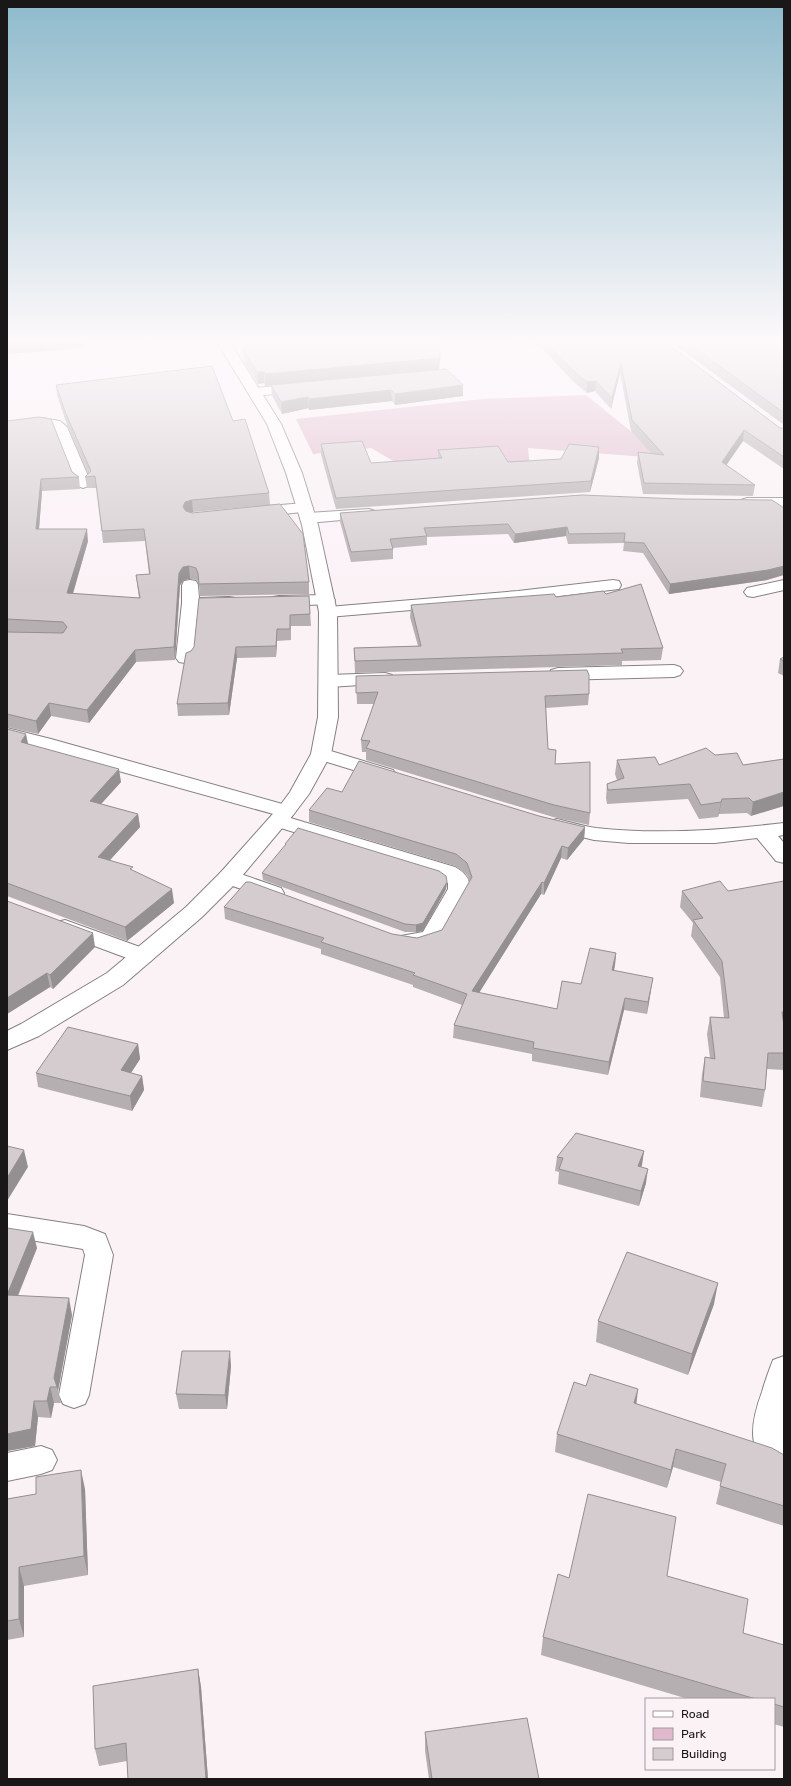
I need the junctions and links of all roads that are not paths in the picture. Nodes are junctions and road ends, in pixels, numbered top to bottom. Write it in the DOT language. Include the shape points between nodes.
graph roads {
  1 [pos="273,422"];
  2 [pos="7,427"];
  3 [pos="82,483"];
  4 [pos="730,502"];
  5 [pos="784,503"];
  6 [pos="307,513"];
  7 [pos="386,513"];
  8 [pos="238,514"];
  9 [pos="784,584"];
  10 [pos="190,585"];
  11 [pos="613,585"];
  12 [pos="753,592"];
  13 [pos="191,603"];
  14 [pos="327,606"];
  15 [pos="185,658"];
  16 [pos="674,671"];
  17 [pos="540,675"];
  18 [pos="399,679"];
  19 [pos="328,681"];
  20 [pos="7,734"];
  21 [pos="321,754"];
  22 [pos="403,779"];
  23 [pos="282,816"];
  24 [pos="539,820"];
  25 [pos="784,829"];
  26 [pos="763,832"];
  27 [pos="784,856"];
  28 [pos="229,877"];
  29 [pos="289,899"];
  30 [pos="43,918"];
  31 [pos="393,937"];
  32 [pos="143,956"];
  33 [pos="7,1041"];
  34 [pos="7,1225"];
  35 [pos="784,1369"];
  36 [pos="74,1395"];
  37 [pos="41,1460"];
  38 [pos="784,1460"];
  39 [pos="7,1467"];
  1 -- 6 [label="street"];
  2 -- 3 [label="street" via="56,425 60,428"];
  4 -- 5 [label="street"];
  6 -- 7 [label="street"];
  6 -- 8 [label="street"];
  6 -- 14 [label="street"];
  9 -- 12 [label="street"];
  10 -- 13 [label="street"];
  11 -- 14 [label="street" via="518,596"];
  13 -- 14 [label="street" via="254,602"];
  13 -- 15 [label="street"];
  14 -- 19 [label="street"];
  16 -- 17 [label="street"];
  18 -- 19 [label="street"];
  19 -- 21 [label="street" via="328,717"];
  20 -- 23 [label="street" via="52,745"];
  21 -- 22 [label="street"];
  21 -- 23 [label="street" via="299,794"];
  23 -- 28 [label="street"];
  23 -- 31 [label="street" via="456,877 460,882 460,889 432,937 412,942"];
  24 -- 26 [label="street" via="594,834 629,837 715,837"];
  25 -- 26 [label="street"];
  26 -- 27 [label="street"];
  28 -- 29 [label="street"];
  28 -- 32 [label="street" via="194,912"];
  30 -- 32 [label="street"];
  32 -- 33 [label="street" via="88,997"];
  34 -- 36 [label="street" via="84,1237 95,1242 99,1255"];
  35 -- 38 [label="street" via="767,1432 769,1443"];
  37 -- 39 [label="street"];
}
